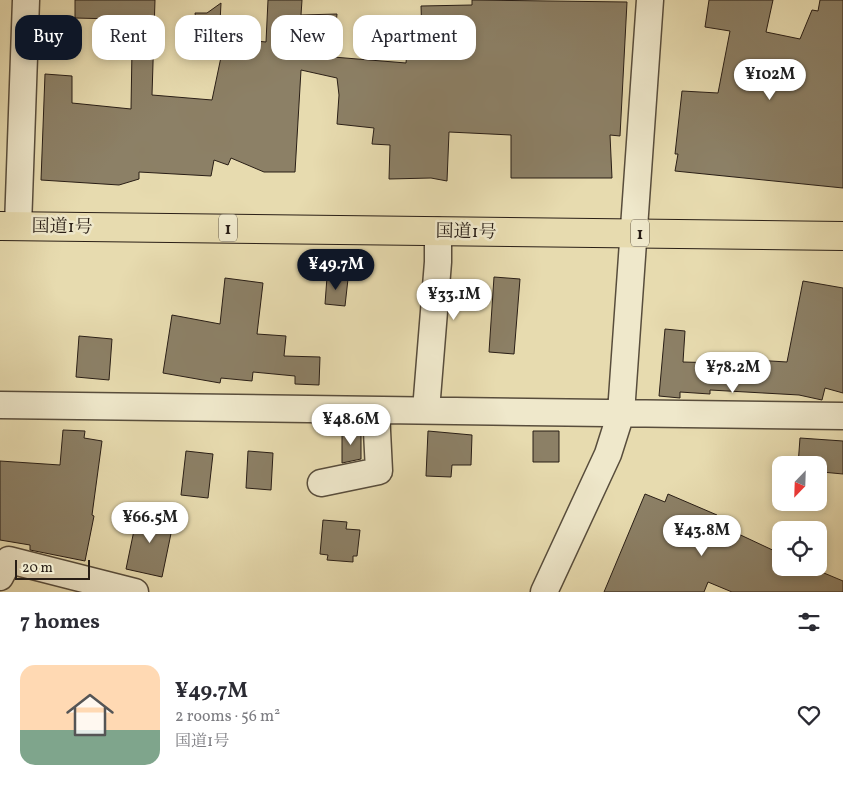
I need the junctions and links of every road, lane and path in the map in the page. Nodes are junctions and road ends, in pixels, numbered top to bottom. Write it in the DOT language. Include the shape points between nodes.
graph roads {
  1 [pos="26,0"];
  2 [pos="650,0"];
  3 [pos="9,226"];
  4 [pos="438,231"];
  5 [pos="634,233"];
  6 [pos="843,236"];
  7 [pos="0,405"];
  8 [pos="426,410"];
  9 [pos="376,411"];
  10 [pos="621,412"];
  11 [pos="843,416"];
  12 [pos="321,483"];
  13 [pos="0,578"];
  14 [pos="135,592"];
  15 [pos="544,592"];
  1 -- 3 [label="street"];
  2 -- 5 [label="street"];
  3 -- 4 [label="highway, 国道1号 / 1"];
  4 -- 5 [label="highway, 国道1号 / 1"];
  4 -- 8 [label="street"];
  5 -- 6 [label="highway, 国道1号 / 1"];
  5 -- 10 [label="street"];
  7 -- 9 [label="street"];
  8 -- 9 [label="street"];
  8 -- 10 [label="street"];
  9 -- 12 [label="street" via="379,471"];
  10 -- 11 [label="street"];
  10 -- 15 [label="street" via="608,454"];
  13 -- 14 [label="street" via="9,560"];
}
